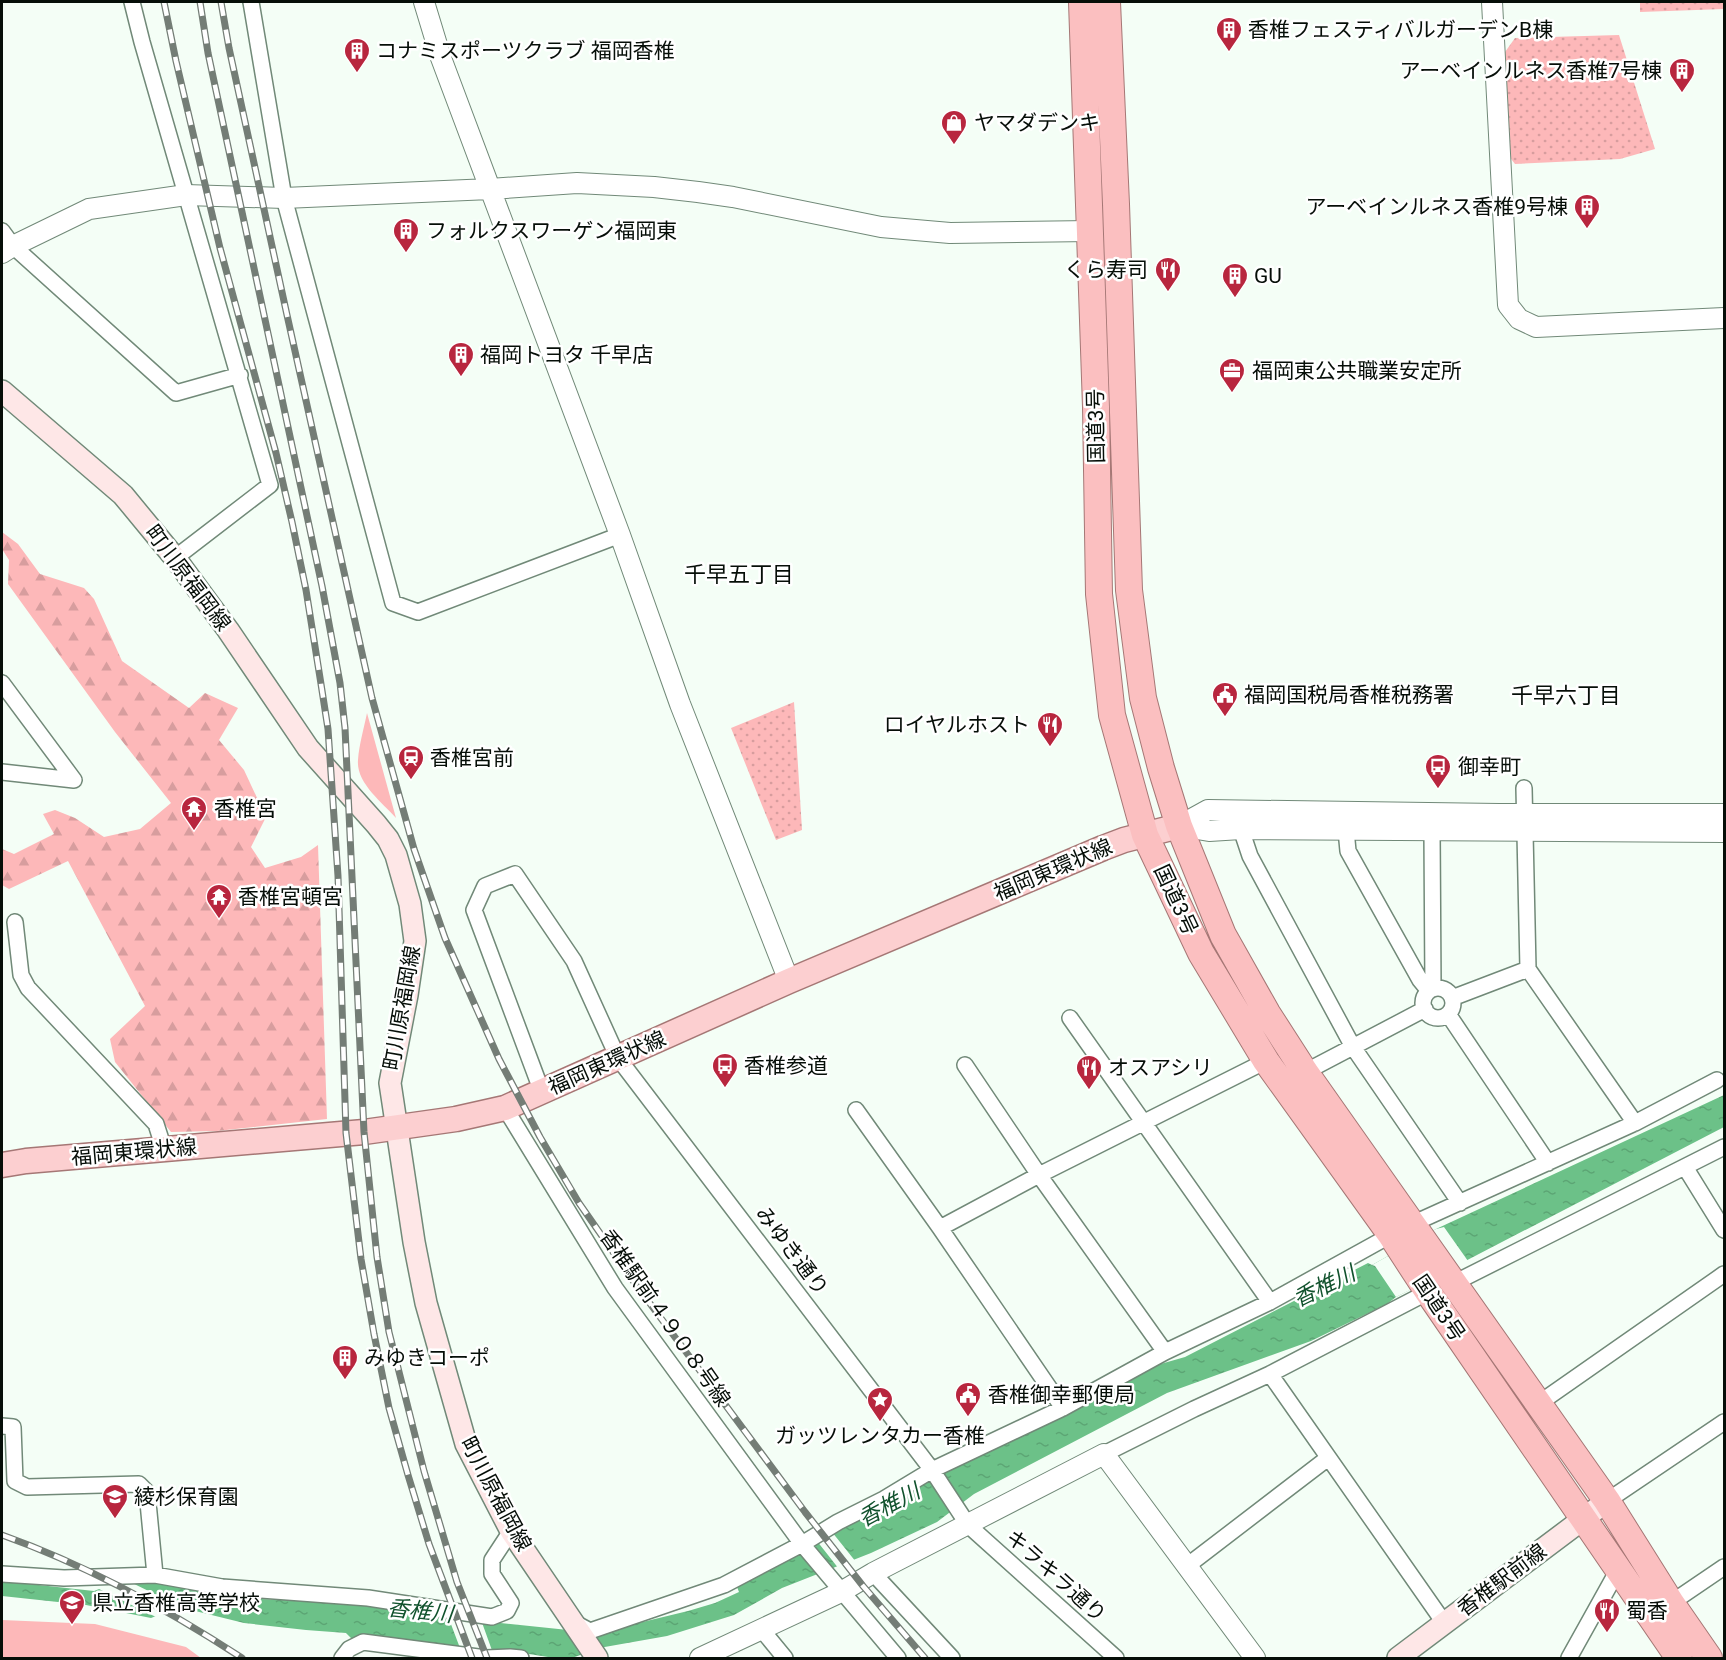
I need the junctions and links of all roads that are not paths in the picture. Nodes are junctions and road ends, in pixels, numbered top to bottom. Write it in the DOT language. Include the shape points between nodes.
graph roads {
  1 [pos="132,2"];
  2 [pos="251,2"];
  3 [pos="424,2"];
  4 [pos="1083,2"];
  5 [pos="1107,2"];
  6 [pos="1492,2"];
  7 [pos="490,189"];
  8 [pos="186,195"];
  9 [pos="284,198"];
  10 [pos="1090,231"];
  11 [pos="5,243"];
  12 [pos="1725,318"];
  13 [pos="240,375"];
  14 [pos="2,391"];
  15 [pos="620,535"];
  16 [pos="175,558"];
  17 [pos="2,683"];
  18 [pos="2,772"];
  19 [pos="1524,788"];
  20 [pos="1725,814"];
  21 [pos="1525,823"];
  22 [pos="1179,826"];
  23 [pos="1241,829"];
  24 [pos="1346,830"];
  25 [pos="1432,831"];
  26 [pos="1725,832"];
  27 [pos="1145,835"];
  28 [pos="15,922"];
  29 [pos="1528,969"];
  30 [pos="789,981"];
  31 [pos="1431,990"];
  32 [pos="1452,998"];
  33 [pos="1425,1009"];
  34 [pos="1448,1014"];
  35 [pos="1070,1018"];
  36 [pos="1353,1047"];
  37 [pos="618,1058"];
  38 [pos="1266,1061"];
  39 [pos="965,1065"];
  40 [pos="1305,1072"];
  41 [pos="1717,1080"];
  42 [pos="542,1092"];
  43 [pos="505,1108"];
  44 [pos="856,1110"];
  45 [pos="1635,1123"];
  46 [pos="1143,1124"];
  47 [pos="395,1128"];
  48 [pos="1725,1147"];
  49 [pos="164,1149"];
  50 [pos="1548,1164"];
  51 [pos="2,1165"];
  52 [pos="1685,1167"];
  53 [pos="1039,1175"];
  54 [pos="1460,1203"];
  55 [pos="940,1228"];
  56 [pos="1401,1230"];
  57 [pos="1725,1230"];
  58 [pos="1725,1274"];
  59 [pos="1454,1283"];
  60 [pos="1428,1292"];
  61 [pos="1270,1302"];
  62 [pos="1165,1352"];
  63 [pos="1270,1374"];
  64 [pos="1538,1404"];
  65 [pos="1063,1408"];
  66 [pos="1725,1422"];
  67 [pos="2,1426"];
  68 [pos="1104,1454"];
  69 [pos="1328,1458"];
  70 [pos="935,1474"];
  71 [pos="1606,1502"];
  72 [pos="957,1508"];
  73 [pos="1584,1518"];
  74 [pos="968,1525"];
  75 [pos="511,1531"];
  76 [pos="802,1544"];
  77 [pos="1187,1566"];
  78 [pos="1725,1567"];
  79 [pos="1618,1570"];
  80 [pos="873,1573"];
  81 [pos="2,1574"];
  82 [pos="154,1575"];
  83 [pos="841,1592"];
  84 [pos="1671,1603"];
  85 [pos="571,1621"];
  86 [pos="1445,1624"];
  87 [pos="762,1630"];
  88 [pos="594,1657"];
  89 [pos="342,1659"];
  90 [pos="521,1659"];
  91 [pos="700,1659"];
  92 [pos="784,1659"];
  93 [pos="898,1659"];
  94 [pos="952,1659"];
  95 [pos="1116,1659"];
  96 [pos="1255,1659"];
  97 [pos="1398,1659"];
  98 [pos="1569,1659"];
  99 [pos="1679,1659"];
  100 [pos="1709,1659"];
  1 -- 8 [label="street"];
  2 -- 9 [label="street"];
  3 -- 7 [label="street"];
  4 -- 10 [label="highway, 国道3号"];
  5 -- 22 [label="highway, 国道3号" via="1129,590 1143,698"];
  6 -- 12 [label="street" via="1508,305 1519,319 1536,327"];
  7 -- 9 [label="street"];
  7 -- 10 [label="street" via="577,183 654,187 734,197 881,227 950,233"];
  7 -- 15 [label="street"];
  8 -- 9 [label="street"];
  8 -- 11 [label="street" via="89,209"];
  8 -- 13 [label="street"];
  9 -- 15 [label="street" via="393,603 417,612"];
  10 -- 27 [label="highway, 国道3号" via="1099,594 1112,715"];
  11 -- 13 [label="street" via="176,393"];
  13 -- 16 [label="street" via="270,486"];
  14 -- 16 [label="main road, 町川原福岡線" via="123,495"];
  15 -- 30 [label="street" via="680,704"];
  16 -- 47 [label="main road, 町川原福岡線" via="308,748 376,824 396,855 410,904 415,941 390,1083"];
  17 -- 18 [label="street" via="74,780"];
  19 -- 21 [label="street"];
  20 -- 21 [label="street"];
  21 -- 22 [label="street" via="1208,810"];
  21 -- 25 [label="street"];
  21 -- 26 [label="street"];
  21 -- 29 [label="street"];
  22 -- 23 [label="street" via="1209,831"];
  22 -- 27 [label="main road, 福岡東環状線"];
  22 -- 40 [label="highway, 国道3号" via="1223,935"];
  23 -- 24 [label="street"];
  23 -- 36 [label="street" via="1250,856"];
  24 -- 25 [label="street"];
  24 -- 31 [label="street" via="1348,851 1420,980"];
  25 -- 31 [label="street"];
  27 -- 30 [label="main road, 福岡東環状線" via="1103,848"];
  27 -- 38 [label="highway, 国道3号" via="1201,953"];
  28 -- 49 [label="street" via="21,975 28,988 156,1124"];
  29 -- 32 [label="street"];
  29 -- 45 [label="street"];
  30 -- 37 [label="main road, 福岡東環状線"];
  31 -- 32 [label="street" via="1446,990"];
  31 -- 33 [label="street" via="1424,999"];
  32 -- 34 [label="street"];
  33 -- 34 [label="street" via="1435,1017"];
  33 -- 36 [label="street"];
  34 -- 50 [label="street"];
  35 -- 46 [label="street"];
  36 -- 40 [label="street"];
  36 -- 54 [label="street"];
  37 -- 42 [label="main road, 福岡東環状線"];
  37 -- 42 [label="street, みゆき通り" via="574,962 515,874 485,886 474,910"];
  37 -- 70 [label="street, みゆき通り"];
  38 -- 46 [label="street"];
  38 -- 56 [label="highway, 国道3号"];
  39 -- 53 [label="street"];
  40 -- 56 [label="highway, 国道3号"];
  41 -- 45 [label="street"];
  42 -- 43 [label="main road, 福岡東環状線"];
  43 -- 47 [label="main road, 福岡東環状線"];
  43 -- 76 [label="street, 香椎駅前４９０８号線" via="615,1288"];
  44 -- 55 [label="street"];
  45 -- 50 [label="street"];
  46 -- 53 [label="street"];
  46 -- 61 [label="street"];
  47 -- 49 [label="main road, 福岡東環状線"];
  47 -- 75 [label="main road, 町川原福岡線" via="426,1303 466,1444"];
  48 -- 52 [label="street"];
  49 -- 51 [label="main road, 福岡東環状線"];
  50 -- 54 [label="street"];
  52 -- 57 [label="street"];
  52 -- 59 [label="street"];
  53 -- 55 [label="street"];
  53 -- 62 [label="street"];
  54 -- 56 [label="street"];
  55 -- 65 [label="street"];
  56 -- 59 [label="highway, 国道3号"];
  56 -- 60 [label="highway, 国道3号"];
  56 -- 61 [label="street"];
  58 -- 64 [label="street"];
  59 -- 64 [label="highway, 国道3号"];
  60 -- 63 [label="street"];
  60 -- 73 [label="highway, 国道3号"];
  61 -- 62 [label="street"];
  62 -- 65 [label="street"];
  63 -- 68 [label="street"];
  63 -- 69 [label="street"];
  64 -- 71 [label="highway, 国道3号"];
  65 -- 70 [label="street"];
  66 -- 71 [label="street"];
  67 -- 82 [label="street" via="13,1427 15,1480 27,1487 139,1484 147,1492"];
  68 -- 74 [label="street"];
  68 -- 77 [label="street"];
  69 -- 77 [label="street"];
  69 -- 86 [label="street"];
  70 -- 72 [label="street, みゆき通り"];
  70 -- 76 [label="street"];
  71 -- 73 [label="main road, 香椎駅前線"];
  71 -- 84 [label="highway, 国道3号"];
  72 -- 74 [label="street, キラキラ通り"];
  73 -- 79 [label="highway, 国道3号"];
  73 -- 86 [label="main road, 香椎駅前線"];
  74 -- 80 [label="street"];
  74 -- 95 [label="street, キラキラ通り"];
  75 -- 82 [label="street" via="492,1560 492,1574 511,1603 507,1611 492,1617 368,1598 222,1587"];
  75 -- 85 [label="main road, 町川原福岡線"];
  76 -- 83 [label="street, 香椎駅前４９０８号線"];
  76 -- 85 [label="street" via="724,1585 590,1631"];
  77 -- 96 [label="street"];
  78 -- 84 [label="street"];
  79 -- 98 [label="street"];
  79 -- 99 [label="highway, 国道3号"];
  80 -- 83 [label="street"];
  80 -- 94 [label="street"];
  81 -- 82 [label="street" via="64,1578"];
  83 -- 87 [label="street"];
  83 -- 93 [label="street, 香椎駅前４９０８号線"];
  84 -- 100 [label="highway, 国道3号"];
  85 -- 88 [label="main road, 町川原福岡線"];
  86 -- 97 [label="main road, 香椎駅前線"];
  87 -- 91 [label="street"];
  87 -- 92 [label="street"];
  89 -- 90 [label="street" via="363,1642"];
}
